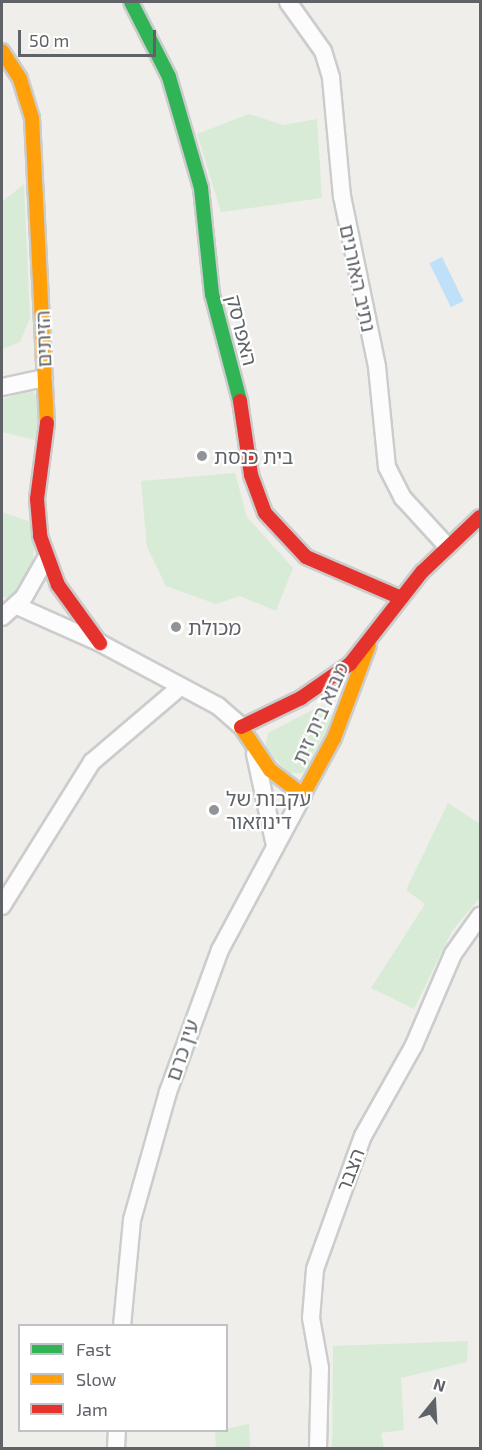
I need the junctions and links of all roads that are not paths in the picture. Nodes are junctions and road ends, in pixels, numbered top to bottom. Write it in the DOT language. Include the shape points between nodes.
graph roads {
  1 [pos="131,2"];
  2 [pos="288,2"];
  3 [pos="2,51"];
  4 [pos="44,378"];
  5 [pos="2,387"];
  6 [pos="480,517"];
  7 [pos="447,546"];
  8 [pos="45,560"];
  9 [pos="401,598"];
  10 [pos="17,606"];
  11 [pos="2,617"];
  12 [pos="100,643"];
  13 [pos="369,645"];
  14 [pos="179,688"];
  15 [pos="239,724"];
  16 [pos="252,744"];
  17 [pos="303,795"];
  18 [pos="275,846"];
  19 [pos="2,906"];
  20 [pos="480,916"];
  21 [pos="122,1324"];
  22 [pos="117,1432"];
  23 [pos="116,1449"];
  24 [pos="318,1449"];
  1 -- 9 [label="street, האפרסק" via="169,77 205,205 212,294 260,501 279,533 306,557"];
  2 -- 7 [label="street, נתיב האורנים" via="323,51 331,78 342,196 377,367 387,467 403,498"];
  3 -- 4 [label="street, הזיתים" via="20,79 32,118"];
  4 -- 5 [label="street"];
  4 -- 8 [label="street, הזיתים" via="47,430 36,507"];
  6 -- 7 [label="street, מבוא בית זית"];
  7 -- 9 [label="street, מבוא בית זית"];
  8 -- 10 [label="street"];
  8 -- 12 [label="street, הזיתים" via="68,602"];
  9 -- 13 [label="street, מבוא בית זית"];
  10 -- 11 [label="street"];
  10 -- 12 [label="street"];
  12 -- 14 [label="street"];
  13 -- 15 [label="street, מבוא בית זית" via="314,691"];
  13 -- 17 [label="street, מבוא בית זית" via="334,738"];
  14 -- 15 [label="street" via="218,706"];
  14 -- 19 [label="street" via="92,762"];
  15 -- 16 [label="street"];
  16 -- 17 [label="street" via="274,775"];
  16 -- 18 [label="street"];
  17 -- 18 [label="street, עין כרם"];
  18 -- 21 [label="street, עין כרם" via="215,963 153,1136 129,1240"];
  20 -- 24 [label="street, הצבר" via="453,954 414,1045 363,1136 315,1269 311,1318 320,1368"];
  22 -- 23 [label="street"];
}
